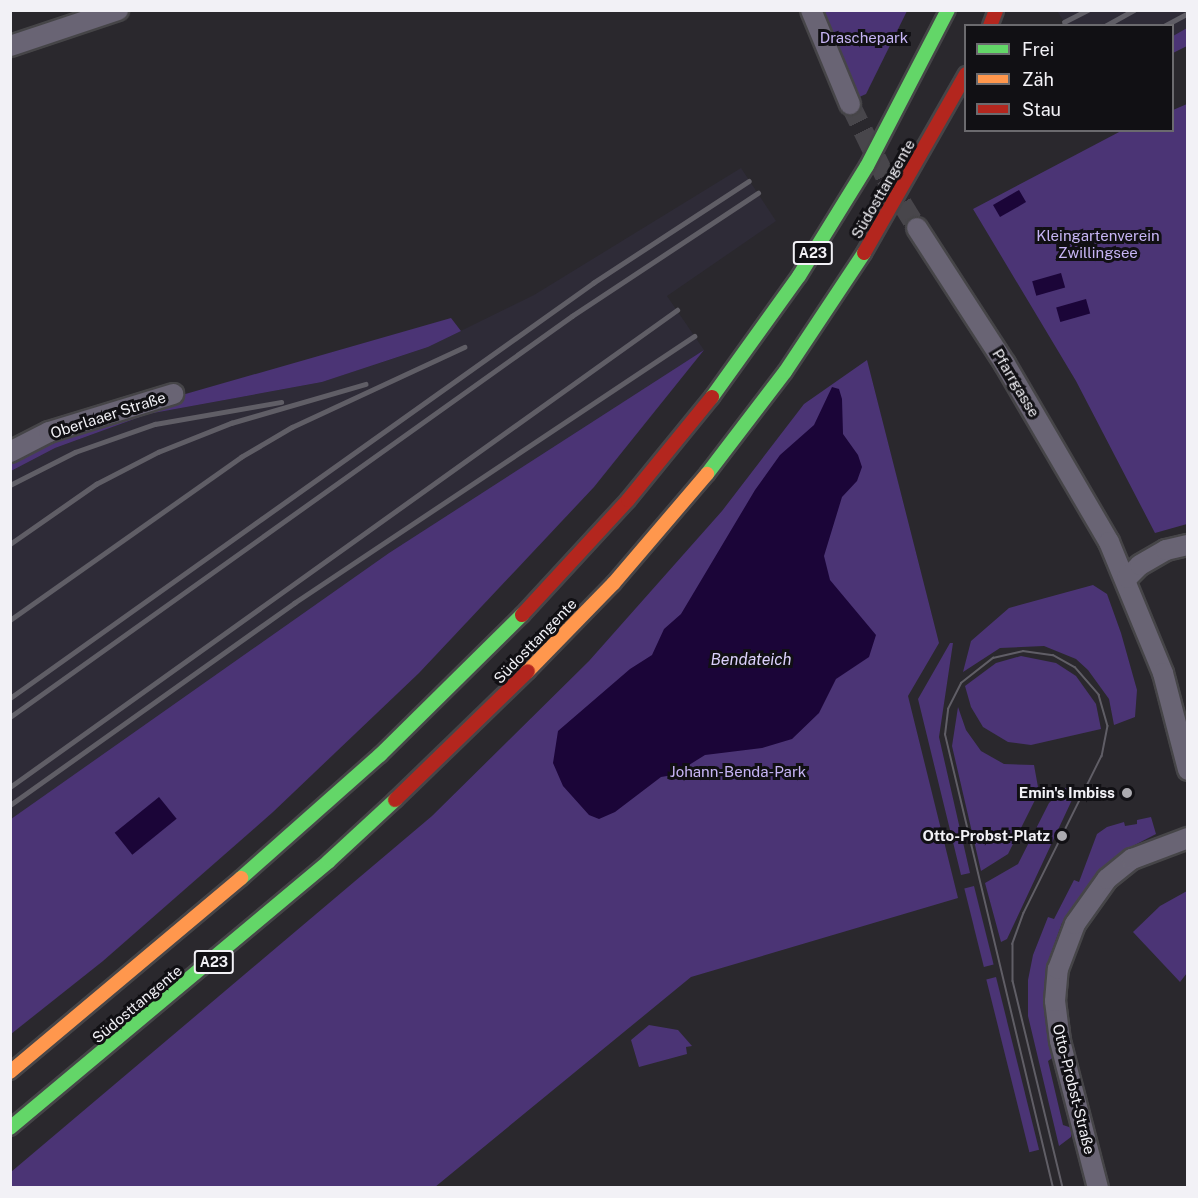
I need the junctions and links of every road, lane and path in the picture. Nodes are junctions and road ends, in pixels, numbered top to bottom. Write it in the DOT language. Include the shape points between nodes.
graph roads {
  1 [pos="118,10"];
  2 [pos="811,10"];
  3 [pos="948,10"];
  4 [pos="10,46"];
  5 [pos="964,78"];
  6 [pos="850,104"];
  7 [pos="917,228"];
  8 [pos="173,394"];
  9 [pos="10,452"];
  10 [pos="1188,545"];
  11 [pos="1126,578"];
  12 [pos="1188,770"];
  13 [pos="1188,838"];
  14 [pos="10,1072"];
  15 [pos="10,1128"];
  16 [pos="1098,1188"];
  1 -- 4 [label="street"];
  2 -- 6 [label="street"];
  3 -- 14 [label="highway, Südosttangente / A23" via="837,216 756,337 662,461 521,616 380,755 189,925"];
  5 -- 15 [label="highway, Südosttangente / A23" via="913,171 827,312 695,489 550,651 410,787 220,956"];
  7 -- 11 [label="street, Pfarrgasse" via="1005,364"];
  8 -- 9 [label="street, Oberlaaer Straße" via="49,432"];
  10 -- 11 [label="street" via="1166,550"];
  11 -- 12 [label="street" via="1163,673"];
  13 -- 16 [label="street, Otto-Probst-Straße" via="1132,860 1107,879 1075,924 1058,969 1055,1001 1060,1041"];
}
